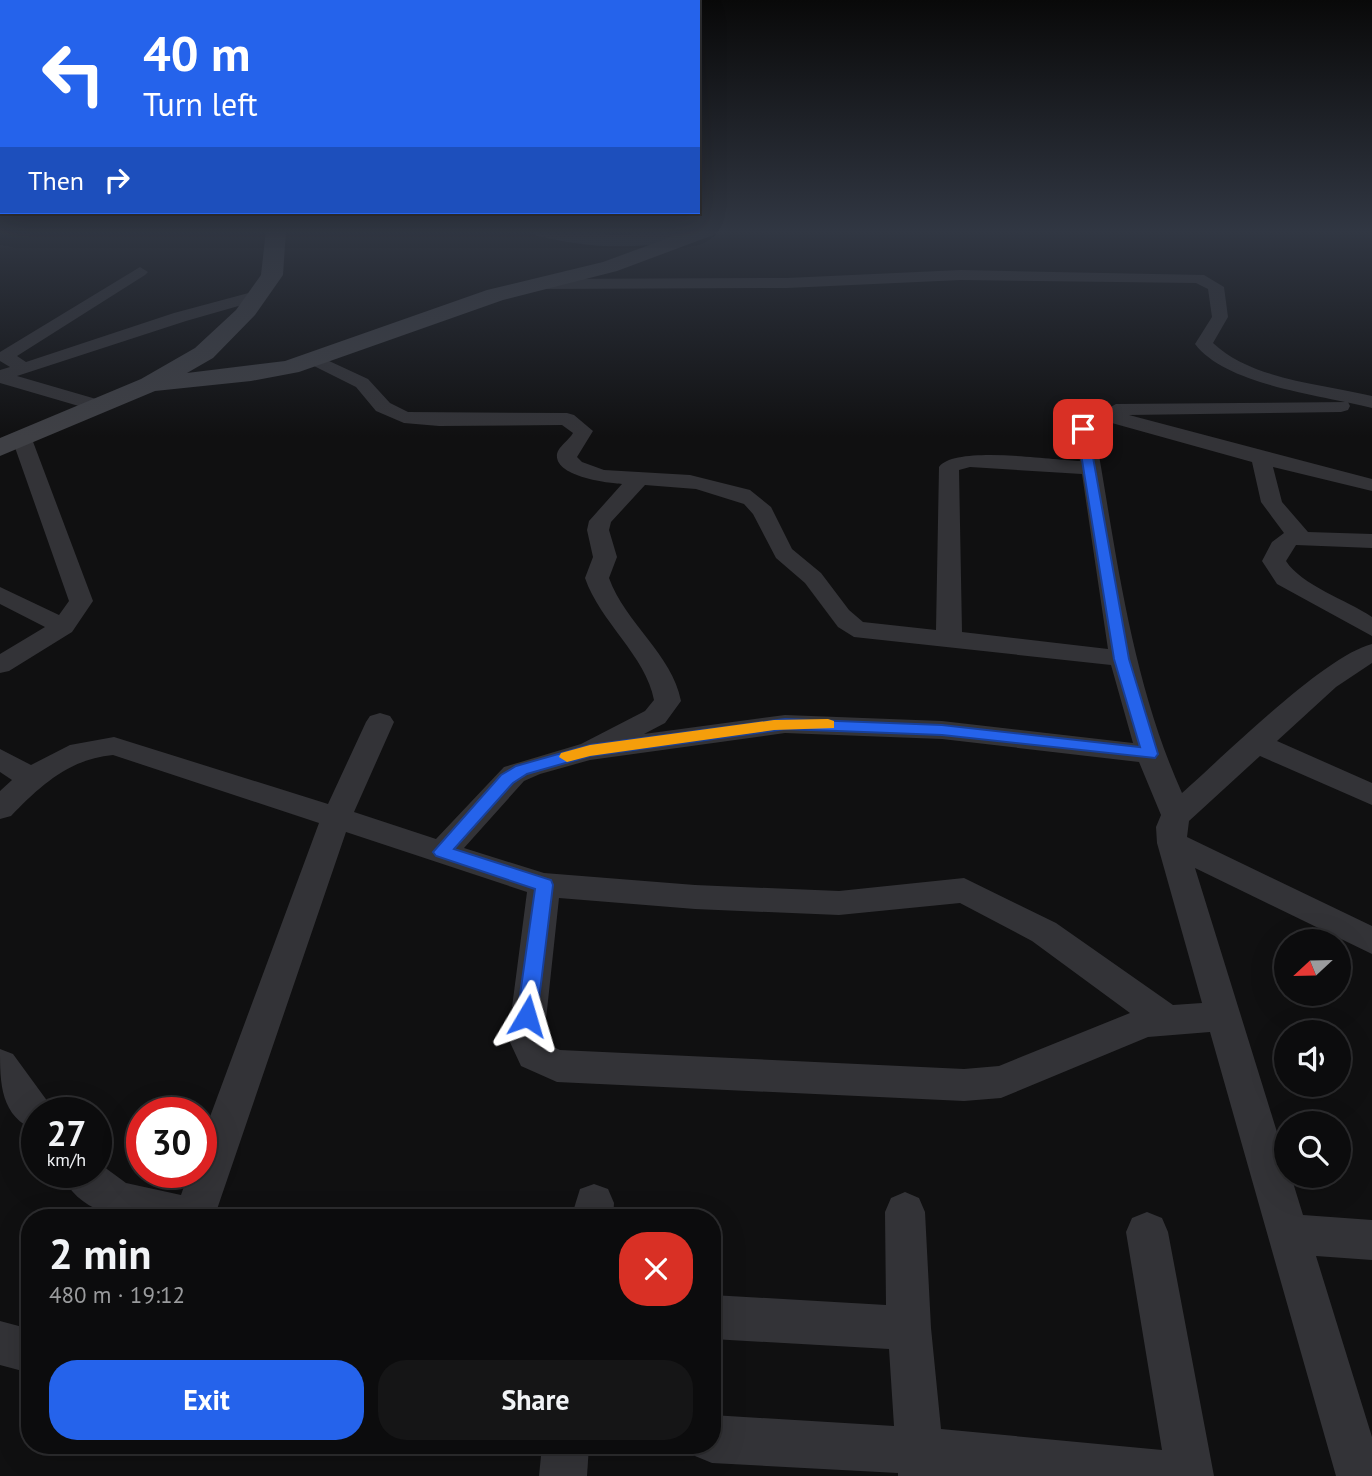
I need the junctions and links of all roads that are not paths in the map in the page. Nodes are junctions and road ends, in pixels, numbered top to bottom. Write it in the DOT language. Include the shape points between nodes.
graph roads {
  1 [pos="96,299"];
  2 [pos="246,299"];
  3 [pos="256,299"];
  4 [pos="484,299"];
  5 [pos="1218,299"];
  6 [pos="3,355"];
  7 [pos="314,359"];
  8 [pos="24,368"];
  9 [pos="0,377"];
  10 [pos="150,384"];
  11 [pos="1372,402"];
  12 [pos="96,405"];
  13 [pos="1372,407"];
  14 [pos="1097,413"];
  15 [pos="11,443"];
  16 [pos="1262,458"];
  17 [pos="1091,468"];
  18 [pos="640,478"];
  19 [pos="1372,485"];
  20 [pos="1300,536"];
  21 [pos="1372,541"];
  22 [pos="0,594"];
  23 [pos="63,627"];
  24 [pos="1372,628"];
  25 [pos="948,638"];
  26 [pos="1372,652"];
  27 [pos="1122,659"];
  28 [pos="0,665"];
  29 [pos="380,722"];
  30 [pos="1257,743"];
  31 [pos="590,751"];
  32 [pos="1150,754"];
  33 [pos="0,759"];
  34 [pos="30,778"];
  35 [pos="1372,795"];
  36 [pos="0,809"];
  37 [pos="337,816"];
  38 [pos="1174,829"];
  39 [pos="442,852"];
  40 [pos="544,885"];
  41 [pos="1372,941"];
  42 [pos="1223,1016"];
  43 [pos="1164,1018"];
  44 [pos="0,1065"];
  45 [pos="24,1097"];
  46 [pos="97,1188"];
  47 [pos="153,1209"];
  48 [pos="196,1209"];
  49 [pos="905,1212"];
  50 [pos="1147,1232"];
  51 [pos="1289,1234"];
  52 [pos="1372,1240"];
  53 [pos="721,1318"];
  54 [pos="909,1328"];
  55 [pos="0,1343"];
  56 [pos="21,1349"];
  57 [pos="721,1440"];
  58 [pos="565,1454"];
  59 [pos="920,1464"];
  60 [pos="563,1476"];
  61 [pos="1183,1476"];
  62 [pos="1190,1476"];
  63 [pos="1360,1476"];
  1 -- 6 [label="street"];
  2 -- 8 [label="street"];
  3 -- 10 [label="street" via="204,353"];
  4 -- 7 [label="street"];
  5 -- 11 [label="street" via="1218,324 1203,344 1214,356 1259,375"];
  6 -- 8 [label="street"];
  7 -- 10 [label="street" via="251,374"];
  7 -- 18 [label="street" via="362,383 394,414 439,420 567,419 583,431 567,453 573,466 597,475"];
  8 -- 9 [label="street"];
  9 -- 12 [label="street"];
  10 -- 12 [label="street"];
  12 -- 15 [label="street"];
  13 -- 14 [label="street" via="1131,408"];
  14 -- 16 [label="street"];
  14 -- 17 [label="street" via="1083,429"];
  15 -- 23 [label="street" via="79,591 78,607"];
  16 -- 19 [label="street"];
  16 -- 20 [label="street" via="1263,479 1274,511"];
  17 -- 25 [label="street" via="969,461 949,467"];
  17 -- 27 [label="street"];
  18 -- 25 [label="street" via="689,481 757,503 769,517 780,547 813,577 838,615 852,627 877,634"];
  18 -- 31 [label="street" via="600,521 605,557 597,578 625,632 666,685 668,701 655,717"];
  20 -- 21 [label="street"];
  20 -- 24 [label="street" via="1284,540 1276,551 1279,573"];
  22 -- 23 [label="street"];
  23 -- 28 [label="street"];
  25 -- 27 [label="street"];
  26 -- 30 [label="street" via="1327,681"];
  27 -- 32 [label="street"];
  29 -- 37 [label="street"];
  30 -- 35 [label="street"];
  30 -- 38 [label="street"];
  31 -- 32 [label="street" via="796,724 942,730"];
  31 -- 39 [label="street" via="514,774"];
  32 -- 38 [label="street"];
  33 -- 34 [label="street"];
  34 -- 36 [label="street"];
  34 -- 37 [label="street" via="62,757 96,746 114,746"];
  37 -- 39 [label="street"];
  37 -- 48 [label="street"];
  38 -- 41 [label="street"];
  38 -- 42 [label="street"];
  39 -- 40 [label="street"];
  40 -- 43 [label="street" via="839,903 964,890 1044,932"];
  40 -- 43 [label="street" via="526,1038 534,1055 557,1066 964,1085 1001,1082 1103,1038"];
  42 -- 43 [label="street"];
  42 -- 51 [label="street"];
  44 -- 45 [label="street"];
  46 -- 47 [label="street" via="128,1204"];
  49 -- 54 [label="street"];
  50 -- 62 [label="street"];
  51 -- 52 [label="street"];
  51 -- 63 [label="street"];
  53 -- 54 [label="street"];
  54 -- 59 [label="street"];
  55 -- 56 [label="street"];
  57 -- 59 [label="street"];
  58 -- 60 [label="street"];
  59 -- 61 [label="street"];
}
